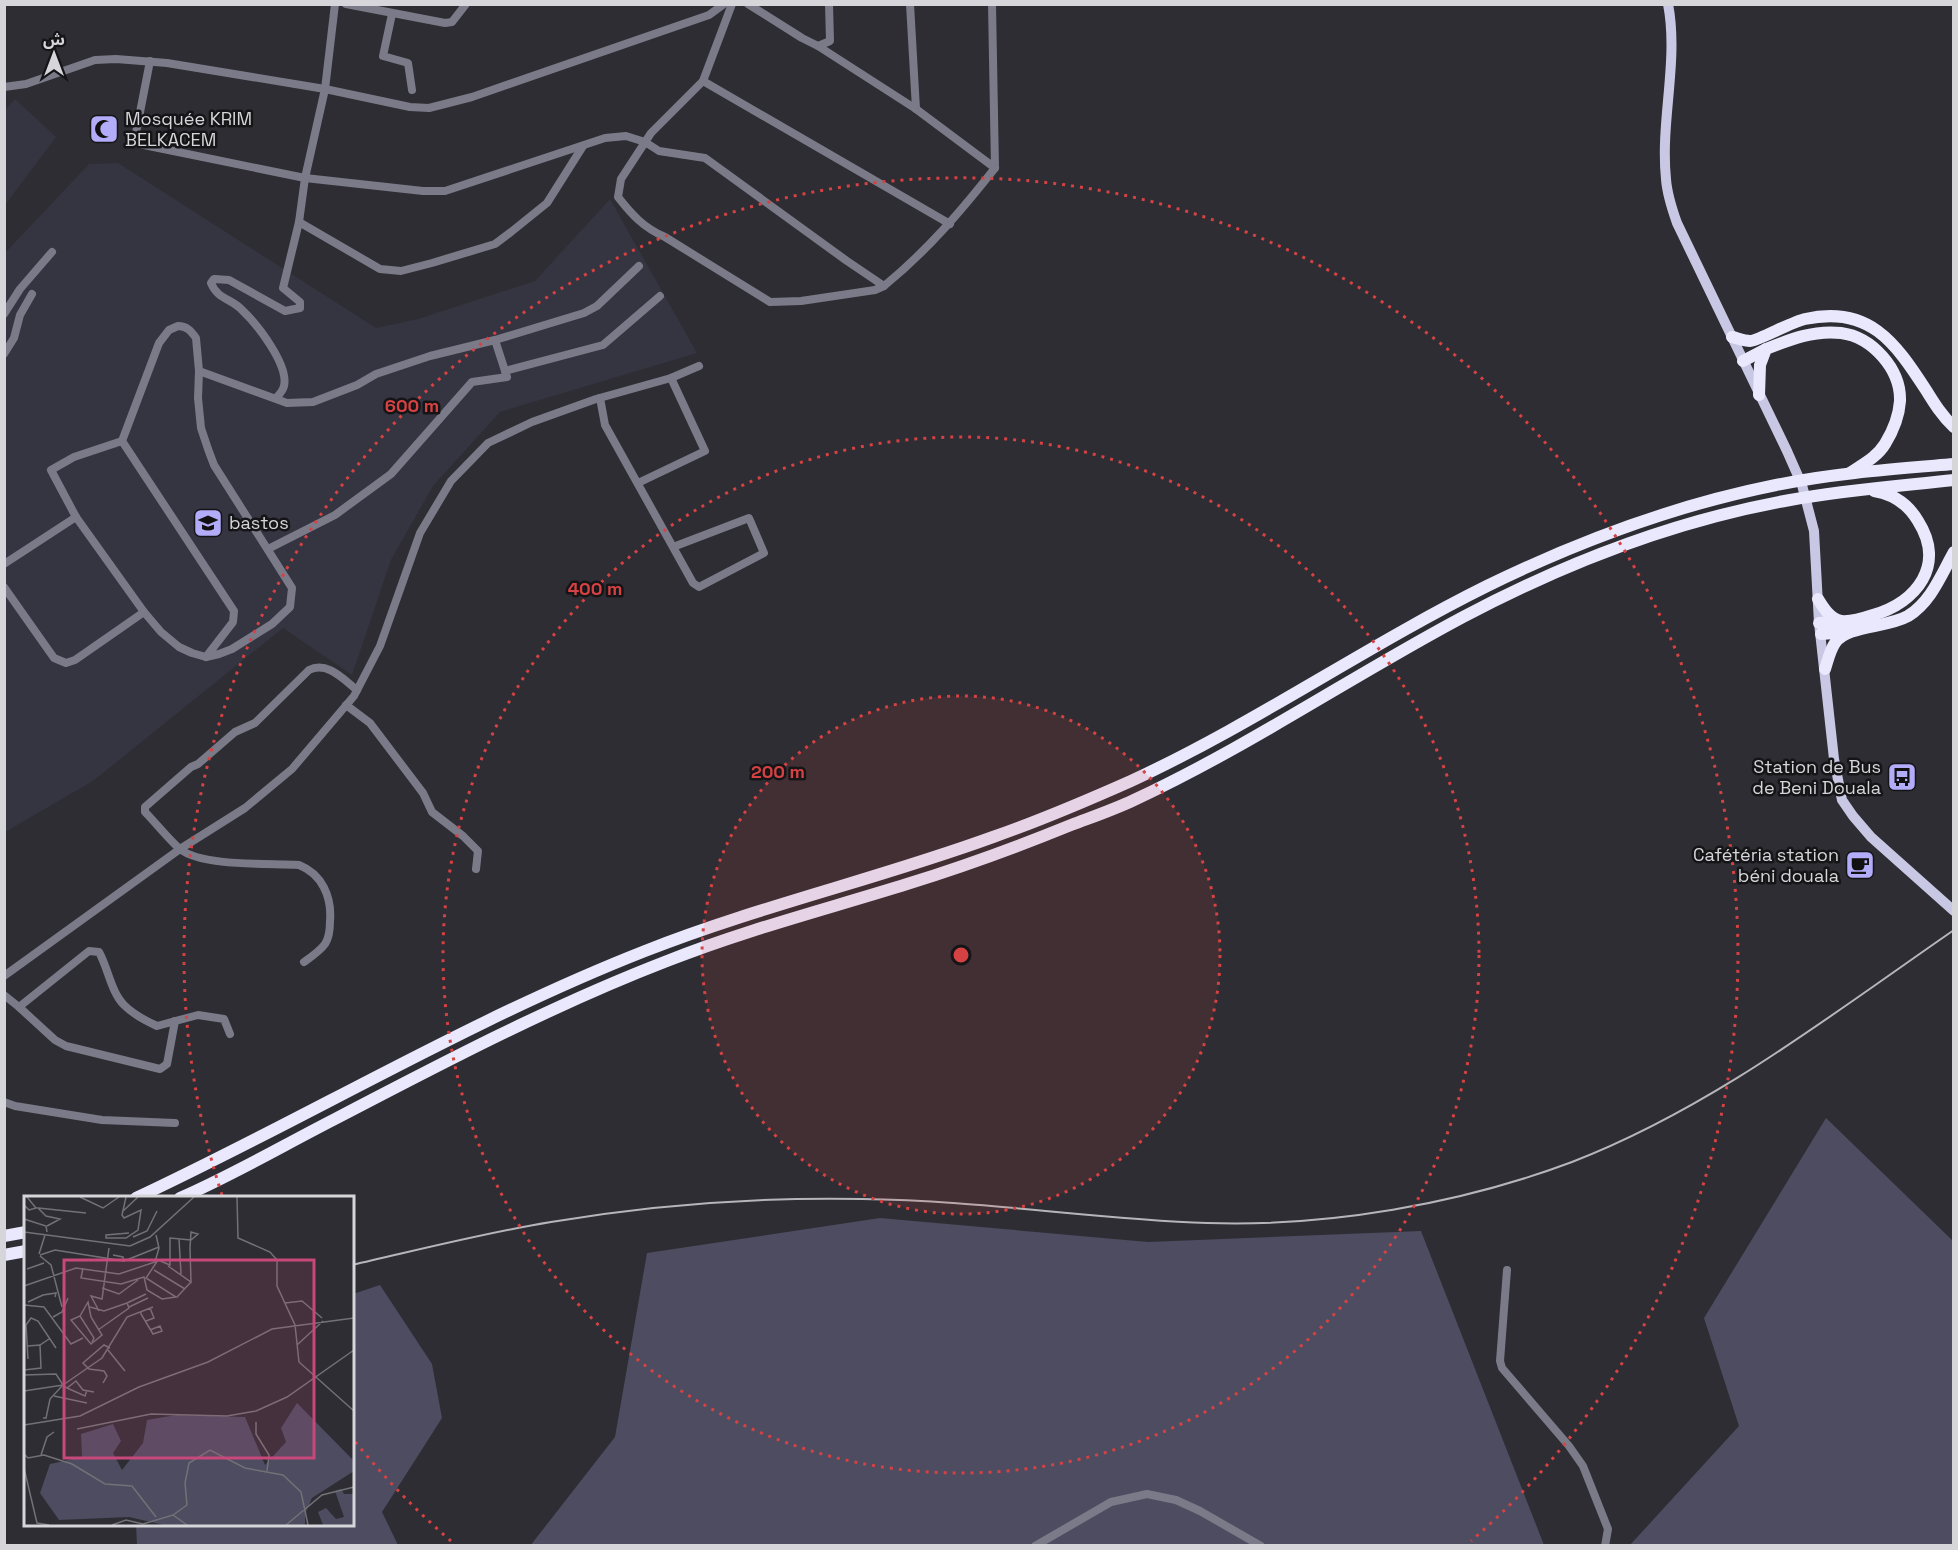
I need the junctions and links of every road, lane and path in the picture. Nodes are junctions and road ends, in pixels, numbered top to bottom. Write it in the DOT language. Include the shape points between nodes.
graph roads {
  1 [pos="335,4"];
  2 [pos="346,4"];
  3 [pos="466,4"];
  4 [pos="724,4"];
  5 [pos="732,4"];
  6 [pos="748,4"];
  7 [pos="829,4"];
  8 [pos="910,4"];
  9 [pos="992,4"];
  10 [pos="1668,4"];
  11 [pos="392,14"];
  12 [pos="818,46"];
  13 [pos="150,61"];
  14 [pos="703,81"];
  15 [pos="4,87"];
  16 [pos="325,89"];
  17 [pos="412,90"];
  18 [pos="916,109"];
  19 [pos="645,142"];
  20 [pos="583,146"];
  21 [pos="995,168"];
  22 [pos="305,178"];
  23 [pos="299,222"];
  24 [pos="950,224"];
  25 [pos="52,252"];
  26 [pos="639,266"];
  27 [pos="884,286"];
  28 [pos="32,294"];
  29 [pos="660,296"];
  30 [pos="4,314"];
  31 [pos="1732,337"];
  32 [pos="495,340"];
  33 [pos="1751,342"];
  34 [pos="1737,349"];
  35 [pos="1766,349"];
  36 [pos="4,354"];
  37 [pos="1743,361"];
  38 [pos="699,366"];
  39 [pos="199,371"];
  40 [pos="505,371"];
  41 [pos="671,378"];
  42 [pos="1759,394"];
  43 [pos="276,398"];
  44 [pos="600,398"];
  45 [pos="1953,427"];
  46 [pos="122,441"];
  47 [pos="1953,464"];
  48 [pos="1849,474"];
  49 [pos="1953,480"];
  50 [pos="638,483"];
  51 [pos="1861,489"];
  52 [pos="76,517"];
  53 [pos="673,547"];
  54 [pos="268,549"];
  55 [pos="1953,552"];
  56 [pos="4,564"];
  57 [pos="4,587"];
  58 [pos="1818,599"];
  59 [pos="144,612"];
  60 [pos="1841,621"];
  61 [pos="1820,629"];
  62 [pos="1849,631"];
  63 [pos="206,657"];
  64 [pos="1825,669"];
  65 [pos="357,690"];
  66 [pos="346,705"];
  67 [pos="180,849"];
  68 [pos="476,869"];
  69 [pos="1953,911"];
  70 [pos="304,962"];
  71 [pos="4,976"];
  72 [pos="4,995"];
  73 [pos="19,1007"];
  74 [pos="175,1021"];
  75 [pos="230,1034"];
  76 [pos="4,1102"];
  77 [pos="175,1123"];
  78 [pos="138,1196"];
  79 [pos="182,1196"];
  80 [pos="24,1232"];
  81 [pos="4,1236"];
  82 [pos="24,1251"];
  83 [pos="4,1255"];
  84 [pos="1507,1270"];
  85 [pos="1035,1545"];
  86 [pos="1261,1545"];
  87 [pos="1605,1545"];
  1 -- 16 [label="street"];
  2 -- 11 [label="street"];
  3 -- 11 [label="street" via="452,22"];
  4 -- 16 [label="street" via="709,15 472,98 429,108"];
  5 -- 14 [label="street"];
  6 -- 12 [label="street"];
  7 -- 12 [label="street" via="830,41"];
  8 -- 18 [label="street"];
  9 -- 21 [label="street"];
  10 -- 31 [label="main road" via="1672,26 1666,180 1677,223"];
  11 -- 17 [label="street" via="383,56 408,63"];
  12 -- 18 [label="street"];
  13 -- 15 [label="street" via="95,60 26,84"];
  13 -- 16 [label="street"];
  13 -- 22 [label="street" via="134,143"];
  14 -- 19 [label="street"];
  14 -- 24 [label="street"];
  16 -- 22 [label="street"];
  18 -- 21 [label="street"];
  19 -- 20 [label="street" via="626,136"];
  19 -- 27 [label="street" via="659,151 705,158"];
  19 -- 27 [label="street" via="621,179 618,197 650,231 770,302"];
  20 -- 22 [label="street" via="445,191"];
  20 -- 23 [label="street" via="547,203 512,232 495,244 432,263 400,271 380,269"];
  21 -- 24 [label="street"];
  22 -- 23 [label="street"];
  23 -- 43 [label="street" via="283,288 300,302 300,308 285,311 229,280 214,279 211,283 214,292 241,308 274,352 284,376 284,388"];
  24 -- 27 [label="street"];
  25 -- 30 [label="street"];
  26 -- 32 [label="street" via="584,314"];
  28 -- 36 [label="street"];
  29 -- 40 [label="street" via="603,345"];
  31 -- 33 [label="highway"];
  31 -- 34 [label="main road"];
  32 -- 40 [label="street"];
  32 -- 43 [label="street" via="376,374 357,386 313,402 287,403"];
  33 -- 34 [label="highway"];
  33 -- 45 [label="highway" via="1787,324 1817,316 1866,322 1894,343"];
  34 -- 37 [label="main road"];
  35 -- 37 [label="highway"];
  35 -- 42 [label="highway"];
  35 -- 48 [label="highway" via="1819,332 1843,333 1859,338 1889,364 1898,383 1897,420 1876,456"];
  37 -- 42 [label="main road"];
  38 -- 41 [label="street"];
  39 -- 43 [label="street"];
  39 -- 46 [label="street" via="196,338 190,329 184,326 169,330 159,344"];
  39 -- 54 [label="street" via="201,428 214,465"];
  40 -- 54 [label="street" via="507,377 472,382 391,474 370,490 335,515"];
  41 -- 44 [label="street"];
  41 -- 50 [label="street" via="705,451"];
  42 -- 58 [label="main road" via="1802,485 1814,531"];
  44 -- 50 [label="street" via="605,425"];
  44 -- 65 [label="street" via="532,422 488,443 451,481 420,532 380,646"];
  46 -- 52 [label="street" via="74,457 51,470"];
  46 -- 63 [label="street" via="234,611 233,622"];
  47 -- 48 [label="highway"];
  48 -- 78 [label="highway" via="1778,484 1682,508 1567,550 1483,588 1131,781 990,838 709,927 640,953 537,997"];
  49 -- 51 [label="highway"];
  50 -- 53 [label="street"];
  51 -- 60 [label="highway" via="1895,498 1910,510 1927,537 1930,559 1916,590 1899,604 1864,618"];
  51 -- 79 [label="highway" via="1789,500 1687,525 1558,572 1461,618 1218,758 1131,801 1028,842 752,931 589,993 525,1021"];
  52 -- 56 [label="street"];
  52 -- 59 [label="street"];
  53 -- 53 [label="street" via="699,587 764,553 749,518"];
  54 -- 63 [label="street" via="292,588 290,607 272,624 232,649"];
  55 -- 62 [label="highway" via="1918,609 1896,622"];
  57 -- 59 [label="street" via="54,658 66,663"];
  58 -- 60 [label="highway" via="1827,613"];
  58 -- 61 [label="main road"];
  59 -- 63 [label="street" via="169,639"];
  60 -- 61 [label="highway"];
  61 -- 62 [label="highway"];
  61 -- 64 [label="main road"];
  62 -- 64 [label="highway" via="1835,643"];
  64 -- 69 [label="main road" via="1842,800 1871,837"];
  65 -- 66 [label="street"];
  65 -- 67 [label="street" via="327,668 317,666 255,723 235,732 145,807 145,812"];
  66 -- 67 [label="street" via="292,769 245,808"];
  66 -- 68 [label="street" via="370,723 423,793 432,812 478,851"];
  67 -- 70 [label="street" via="220,861 299,865 309,869 322,882 331,907 326,944"];
  67 -- 71 [label="street"];
  72 -- 73 [label="street"];
  73 -- 74 [label="street" via="66,1046 160,1069 167,1064"];
  73 -- 74 [label="street" via="89,951 99,952 123,1004 157,1026"];
  74 -- 75 [label="street" via="198,1015 224,1019"];
  76 -- 77 [label="street" via="102,1120"];
  80 -- 81 [label="highway"];
  82 -- 83 [label="highway"];
  84 -- 87 [label="street" via="1502,1368 1583,1466 1608,1529"];
  85 -- 86 [label="street" via="1111,1502 1147,1494 1176,1500"];
}
